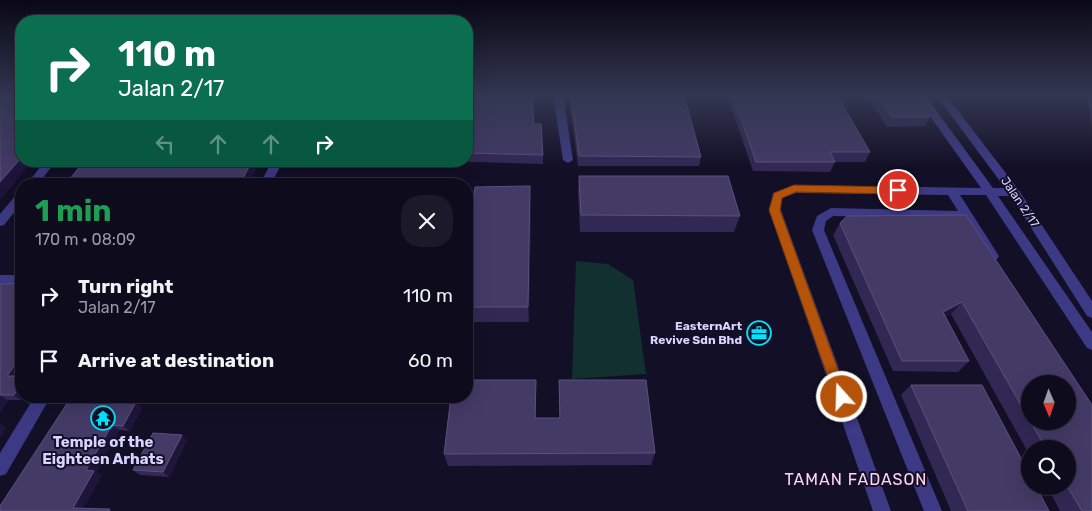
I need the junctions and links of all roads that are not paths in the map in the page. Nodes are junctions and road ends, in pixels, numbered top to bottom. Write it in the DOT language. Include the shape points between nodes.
graph roads {
  1 [pos="562,119"];
  2 [pos="937,119"];
  3 [pos="959,119"];
  4 [pos="568,160"];
  5 [pos="46,167"];
  6 [pos="275,167"];
  7 [pos="37,178"];
  8 [pos="268,178"];
  9 [pos="951,191"];
  10 [pos="990,192"];
  11 [pos="1014,192"];
  12 [pos="15,204"];
  13 [pos="967,215"];
  14 [pos="0,222"];
  15 [pos="998,263"];
  16 [pos="0,280"];
  17 [pos="15,280"];
  18 [pos="1092,312"];
  19 [pos="1092,344"];
  20 [pos="40,403"];
  21 [pos="0,468"];
  22 [pos="882,511"];
  23 [pos="933,511"];
  1 -- 4 [label="street"];
  2 -- 10 [label="street, Jalan 2/17"];
  3 -- 11 [label="street, Jalan 2/17"];
  5 -- 7 [label="street"];
  6 -- 8 [label="street"];
  9 -- 10 [label="street, Jalan 2/17"];
  9 -- 13 [label="street"];
  9 -- 22 [label="street, Jalan 2/17" via="794,189 777,196 775,210"];
  10 -- 11 [label="street"];
  10 -- 19 [label="street, Jalan 2/17"];
  11 -- 18 [label="street, Jalan 2/17"];
  12 -- 14 [label="street"];
  13 -- 15 [label="street"];
  13 -- 23 [label="street" via="831,212 821,219 818,230"];
  16 -- 17 [label="street"];
  20 -- 21 [label="street"];
}
